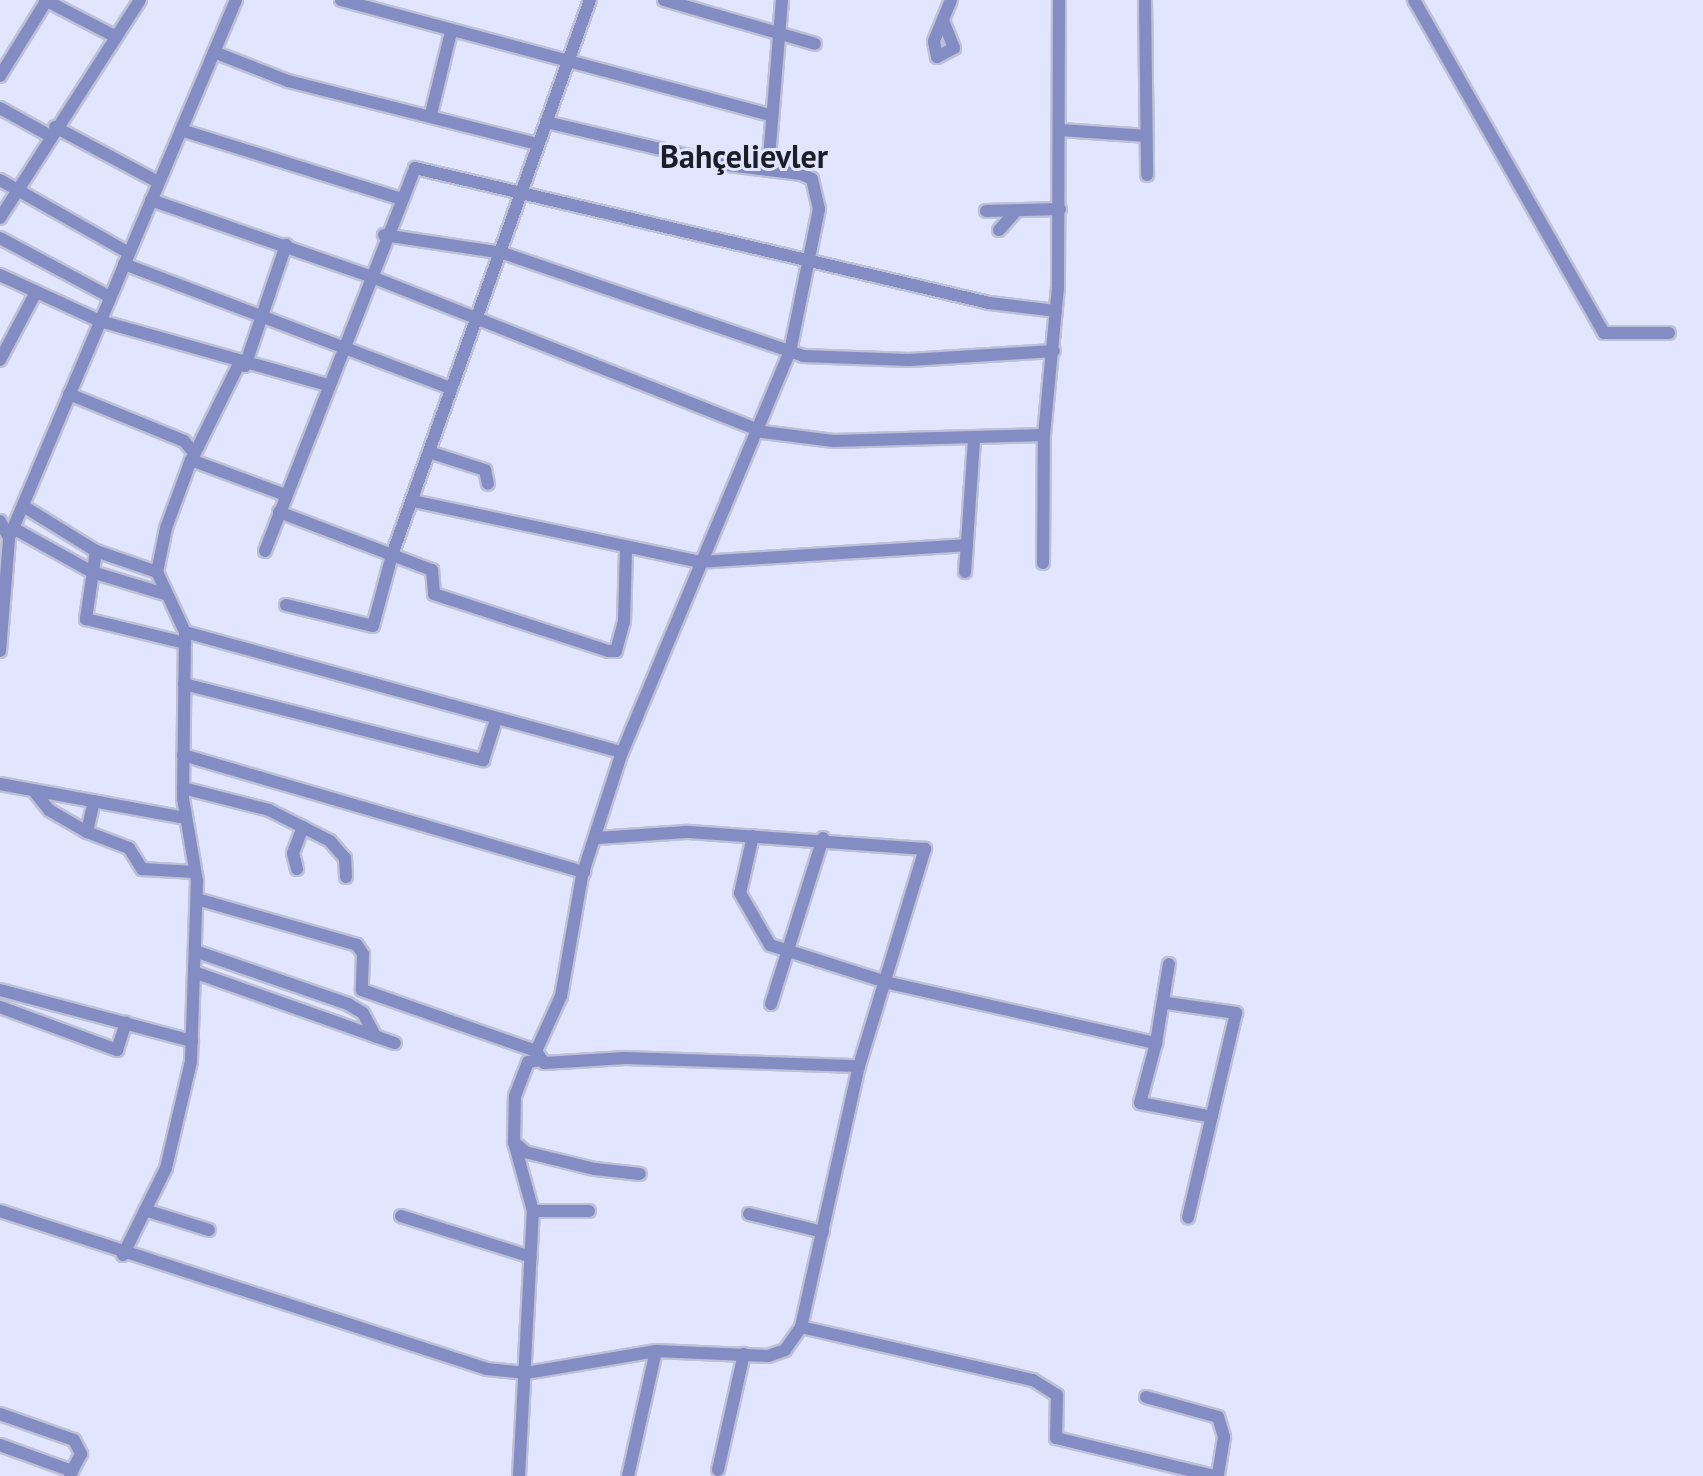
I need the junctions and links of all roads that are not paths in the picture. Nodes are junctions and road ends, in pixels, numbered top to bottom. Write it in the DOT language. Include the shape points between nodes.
graph roads {
  1 [pos="47,0"];
  2 [pos="140,0"];
  3 [pos="236,0"];
  4 [pos="341,0"];
  5 [pos="590,0"];
  6 [pos="664,0"];
  7 [pos="782,0"];
  8 [pos="951,0"];
  9 [pos="1059,0"];
  10 [pos="1145,0"];
  11 [pos="1414,0"];
  12 [pos="388,6"];
  13 [pos="944,23"];
  14 [pos="451,32"];
  15 [pos="779,32"];
  16 [pos="116,37"];
  17 [pos="815,44"];
  18 [pos="214,52"];
  19 [pos="564,61"];
  20 [pos="0,76"];
  21 [pos="0,108"];
  22 [pos="431,114"];
  23 [pos="771,115"];
  24 [pos="546,122"];
  25 [pos="181,130"];
  26 [pos="1059,130"];
  27 [pos="53,132"];
  28 [pos="1146,136"];
  29 [pos="537,144"];
  30 [pos="768,170"];
  31 [pos="1147,175"];
  32 [pos="0,180"];
  33 [pos="158,183"];
  34 [pos="15,194"];
  35 [pos="520,194"];
  36 [pos="401,199"];
  37 [pos="151,200"];
  38 [pos="1060,209"];
  39 [pos="986,211"];
  40 [pos="1016,211"];
  41 [pos="0,218"];
  42 [pos="999,229"];
  43 [pos="384,235"];
  44 [pos="0,238"];
  45 [pos="286,245"];
  46 [pos="503,253"];
  47 [pos="126,259"];
  48 [pos="809,261"];
  49 [pos="0,275"];
  50 [pos="372,277"];
  51 [pos="36,292"];
  52 [pos="110,297"];
  53 [pos="1056,311"];
  54 [pos="261,316"];
  55 [pos="478,320"];
  56 [pos="100,321"];
  57 [pos="1669,333"];
  58 [pos="344,344"];
  59 [pos="790,351"];
  60 [pos="1054,351"];
  61 [pos="0,360"];
  62 [pos="242,365"];
  63 [pos="327,385"];
  64 [pos="451,388"];
  65 [pos="69,394"];
  66 [pos="758,428"];
  67 [pos="1044,435"];
  68 [pos="974,440"];
  69 [pos="432,453"];
  70 [pos="193,456"];
  71 [pos="488,484"];
  72 [pos="285,495"];
  73 [pos="413,502"];
  74 [pos="23,506"];
  75 [pos="279,512"];
  76 [pos="0,521"];
  77 [pos="11,533"];
  78 [pos="966,545"];
  79 [pos="626,550"];
  80 [pos="96,551"];
  81 [pos="265,551"];
  82 [pos="392,555"];
  83 [pos="699,562"];
  84 [pos="1043,563"];
  85 [pos="92,572"];
  86 [pos="157,572"];
  87 [pos="965,572"];
  88 [pos="165,594"];
  89 [pos="286,605"];
  90 [pos="185,637"];
  91 [pos="0,651"];
  92 [pos="184,684"];
  93 [pos="495,722"];
  94 [pos="622,752"];
  95 [pos="183,755"];
  96 [pos="0,785"];
  97 [pos="183,788"];
  98 [pos="33,790"];
  99 [pos="94,801"];
  100 [pos="186,818"];
  101 [pos="303,827"];
  102 [pos="87,832"];
  103 [pos="753,836"];
  104 [pos="597,838"];
  105 [pos="823,838"];
  106 [pos="297,869"];
  107 [pos="195,872"];
  108 [pos="584,872"];
  109 [pos="346,877"];
  110 [pos="197,899"];
  111 [pos="195,951"];
  112 [pos="788,953"];
  113 [pos="1169,964"];
  114 [pos="194,972"];
  115 [pos="889,983"];
  116 [pos="0,990"];
  117 [pos="1167,1003"];
  118 [pos="771,1004"];
  119 [pos="0,1007"];
  120 [pos="126,1022"];
  121 [pos="376,1037"];
  122 [pos="192,1041"];
  123 [pos="395,1043"];
  124 [pos="1156,1043"];
  125 [pos="538,1055"];
  126 [pos="859,1066"];
  127 [pos="1212,1118"];
  128 [pos="514,1142"];
  129 [pos="640,1174"];
  130 [pos="145,1210"];
  131 [pos="0,1211"];
  132 [pos="533,1211"];
  133 [pos="589,1211"];
  134 [pos="749,1214"];
  135 [pos="401,1216"];
  136 [pos="1188,1217"];
  137 [pos="209,1230"];
  138 [pos="823,1232"];
  139 [pos="123,1255"];
  140 [pos="531,1257"];
  141 [pos="801,1327"];
  142 [pos="656,1351"];
  143 [pos="744,1354"];
  144 [pos="526,1373"];
  145 [pos="1146,1397"];
  146 [pos="0,1414"];
  147 [pos="0,1445"];
  148 [pos="718,1470"];
  149 [pos="71,1474"];
  150 [pos="519,1476"];
  151 [pos="628,1476"];
  152 [pos="1216,1476"];
  1 -- 16 [label="street"];
  1 -- 20 [label="street"];
  2 -- 16 [label="street"];
  3 -- 18 [label="street"];
  4 -- 12 [label="street"];
  5 -- 19 [label="street"];
  6 -- 15 [label="street"];
  7 -- 15 [label="street"];
  8 -- 13 [label="street"];
  9 -- 26 [label="street"];
  10 -- 28 [label="street"];
  11 -- 57 [label="street" via="1604,333"];
  12 -- 14 [label="street"];
  14 -- 19 [label="street"];
  14 -- 22 [label="street"];
  15 -- 17 [label="street"];
  15 -- 23 [label="street"];
  16 -- 27 [label="street"];
  18 -- 22 [label="street" via="288,81"];
  18 -- 25 [label="street"];
  19 -- 23 [label="street"];
  19 -- 24 [label="street"];
  21 -- 27 [label="street"];
  22 -- 29 [label="street"];
  23 -- 30 [label="street"];
  24 -- 29 [label="street"];
  24 -- 30 [label="street"];
  25 -- 33 [label="street"];
  25 -- 36 [label="street"];
  26 -- 28 [label="street"];
  26 -- 38 [label="street"];
  27 -- 33 [label="street"];
  27 -- 34 [label="street"];
  28 -- 31 [label="street"];
  29 -- 35 [label="street"];
  30 -- 48 [label="street" via="812,179 819,209"];
  32 -- 34 [label="street"];
  33 -- 37 [label="street"];
  34 -- 41 [label="street"];
  34 -- 47 [label="street"];
  35 -- 36 [label="street" via="415,168"];
  35 -- 46 [label="street"];
  35 -- 48 [label="street"];
  36 -- 43 [label="street"];
  37 -- 45 [label="street"];
  37 -- 47 [label="street"];
  38 -- 40 [label="street"];
  38 -- 53 [label="street"];
  39 -- 40 [label="street"];
  40 -- 42 [label="street"];
  43 -- 46 [label="street"];
  43 -- 50 [label="street"];
  44 -- 52 [label="street"];
  45 -- 50 [label="street"];
  45 -- 54 [label="street"];
  46 -- 55 [label="street"];
  46 -- 59 [label="street"];
  47 -- 52 [label="street"];
  47 -- 54 [label="street"];
  48 -- 53 [label="street" via="989,303"];
  48 -- 59 [label="street"];
  49 -- 51 [label="street"];
  50 -- 55 [label="street"];
  50 -- 58 [label="street"];
  51 -- 56 [label="street"];
  51 -- 61 [label="street"];
  52 -- 56 [label="street"];
  53 -- 60 [label="street"];
  54 -- 58 [label="street"];
  54 -- 62 [label="street"];
  55 -- 64 [label="street"];
  55 -- 66 [label="street"];
  56 -- 62 [label="street"];
  56 -- 65 [label="street"];
  58 -- 63 [label="street"];
  58 -- 64 [label="street"];
  59 -- 60 [label="street" via="909,360"];
  59 -- 66 [label="street"];
  60 -- 67 [label="street"];
  62 -- 63 [label="street"];
  62 -- 70 [label="street"];
  63 -- 72 [label="street"];
  64 -- 69 [label="street"];
  65 -- 70 [label="street" via="184,441"];
  65 -- 74 [label="street"];
  66 -- 68 [label="street" via="833,441"];
  66 -- 83 [label="street"];
  67 -- 68 [label="street"];
  67 -- 84 [label="street"];
  68 -- 78 [label="street"];
  69 -- 71 [label="street" via="485,470"];
  69 -- 73 [label="street"];
  70 -- 72 [label="street"];
  70 -- 86 [label="street"];
  72 -- 75 [label="street"];
  73 -- 79 [label="street"];
  73 -- 82 [label="street"];
  74 -- 77 [label="street"];
  74 -- 80 [label="street"];
  75 -- 81 [label="street"];
  75 -- 82 [label="street"];
  76 -- 77 [label="street"];
  77 -- 85 [label="street"];
  77 -- 91 [label="street"];
  78 -- 83 [label="street"];
  78 -- 87 [label="street"];
  79 -- 82 [label="street" via="624,622 616,651 434,594 432,570"];
  79 -- 83 [label="street"];
  80 -- 85 [label="street"];
  80 -- 86 [label="street"];
  82 -- 89 [label="street" via="373,626"];
  83 -- 94 [label="street"];
  85 -- 88 [label="street"];
  85 -- 90 [label="street" via="86,619 92,625"];
  86 -- 88 [label="street"];
  88 -- 90 [label="street"];
  90 -- 92 [label="street"];
  90 -- 93 [label="street"];
  92 -- 93 [label="street" via="483,760"];
  92 -- 95 [label="street"];
  93 -- 94 [label="street"];
  94 -- 104 [label="street"];
  95 -- 97 [label="street"];
  95 -- 108 [label="street"];
  96 -- 98 [label="street"];
  97 -- 100 [label="street"];
  97 -- 101 [label="street" via="270,810"];
  98 -- 99 [label="street"];
  98 -- 102 [label="street" via="49,810"];
  99 -- 100 [label="street"];
  99 -- 102 [label="street"];
  100 -- 107 [label="street"];
  101 -- 106 [label="street" via="293,853"];
  101 -- 109 [label="street" via="339,849"];
  102 -- 107 [label="street" via="129,848 142,869"];
  103 -- 104 [label="street"];
  103 -- 105 [label="street"];
  103 -- 112 [label="street" via="743,903 770,945"];
  104 -- 108 [label="street"];
  105 -- 112 [label="street"];
  105 -- 115 [label="street" via="925,849"];
  107 -- 110 [label="street"];
  108 -- 125 [label="street" via="566,975"];
  110 -- 111 [label="street"];
  110 -- 125 [label="street" via="357,945 363,954 362,990"];
  111 -- 114 [label="street"];
  111 -- 121 [label="street" via="348,1004 363,1013"];
  112 -- 115 [label="street"];
  112 -- 118 [label="street"];
  113 -- 117 [label="street"];
  114 -- 121 [label="street"];
  114 -- 122 [label="street"];
  115 -- 124 [label="street"];
  115 -- 126 [label="street"];
  116 -- 120 [label="street"];
  117 -- 124 [label="street"];
  117 -- 127 [label="street" via="1236,1013"];
  119 -- 120 [label="street" via="117,1050"];
  120 -- 122 [label="street"];
  121 -- 123 [label="street"];
  122 -- 130 [label="street" via="166,1168"];
  124 -- 127 [label="street" via="1140,1103"];
  125 -- 126 [label="street"];
  125 -- 128 [label="street" via="528,1062 517,1086"];
  126 -- 138 [label="street"];
  127 -- 136 [label="street"];
  128 -- 129 [label="street" via="525,1152 595,1170"];
  128 -- 132 [label="street"];
  130 -- 137 [label="street"];
  130 -- 139 [label="street"];
  131 -- 139 [label="street"];
  132 -- 133 [label="street"];
  132 -- 140 [label="street"];
  134 -- 138 [label="street"];
  135 -- 140 [label="street"];
  138 -- 141 [label="street"];
  139 -- 144 [label="street" via="487,1369"];
  140 -- 144 [label="street"];
  141 -- 143 [label="street" via="785,1350"];
  141 -- 152 [label="street" via="1033,1381 1055,1389 1056,1438"];
  142 -- 143 [label="street"];
  142 -- 144 [label="street"];
  142 -- 151 [label="street"];
  143 -- 148 [label="street"];
  144 -- 150 [label="street"];
  145 -- 152 [label="street" via="1218,1417 1224,1437"];
  146 -- 149 [label="street" via="74,1440 81,1454"];
  147 -- 149 [label="street"];
}
